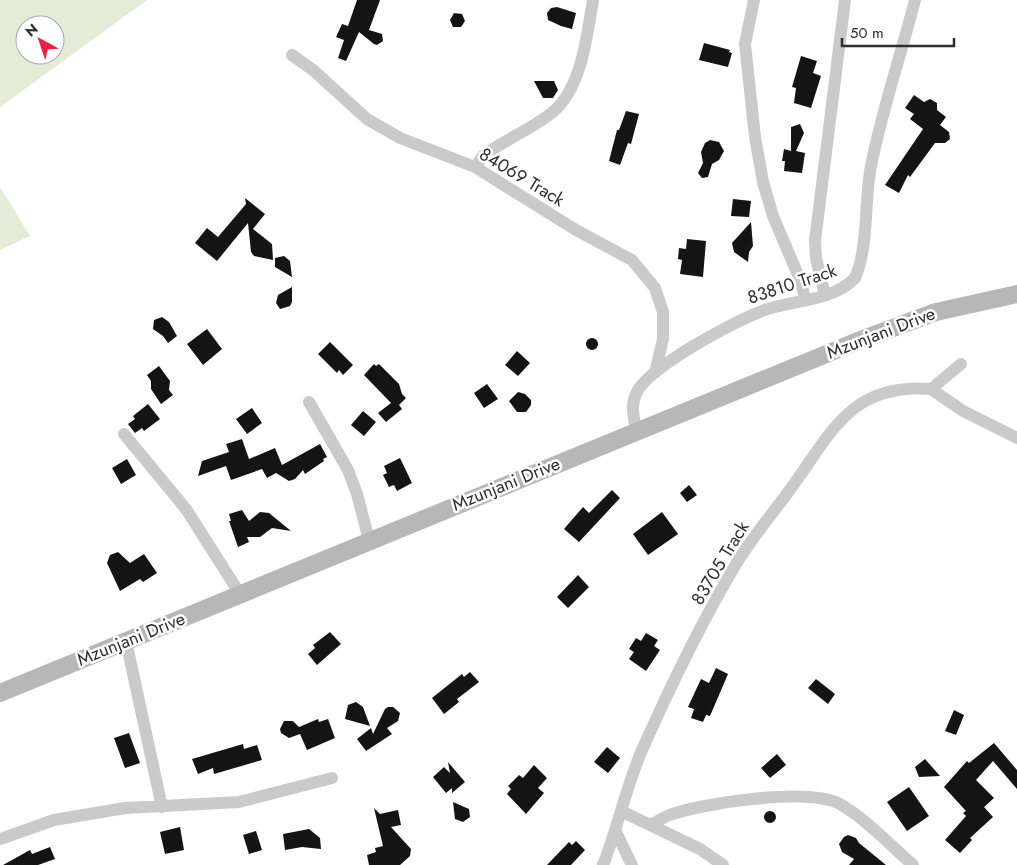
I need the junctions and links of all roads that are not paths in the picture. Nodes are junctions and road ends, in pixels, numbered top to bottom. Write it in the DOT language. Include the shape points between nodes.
graph roads {
  1 [pos="592,0"];
  2 [pos="754,0"];
  3 [pos="846,0"];
  4 [pos="915,0"];
  5 [pos="292,55"];
  6 [pos="474,167"];
  7 [pos="1017,294"];
  8 [pos="824,295"];
  9 [pos="805,300"];
  10 [pos="961,364"];
  11 [pos="655,373"];
  12 [pos="931,388"];
  13 [pos="309,402"];
  14 [pos="636,432"];
  15 [pos="124,434"];
  16 [pos="1017,438"];
  17 [pos="369,540"];
  18 [pos="240,594"];
  19 [pos="126,640"];
  20 [pos="0,693"];
  21 [pos="332,778"];
  22 [pos="162,807"];
  23 [pos="623,812"];
  24 [pos="650,826"];
  25 [pos="616,832"];
  26 [pos="0,839"];
  27 [pos="603,865"];
  28 [pos="632,865"];
  29 [pos="723,865"];
  30 [pos="913,865"];
  1 -- 6 [label="street" via="574,82 565,99 554,111 489,151"];
  2 -- 9 [label="street" via="745,44 755,137 770,208"];
  3 -- 8 [label="street" via="815,241"];
  4 -- 8 [label="street, 83810 Track" via="871,167 859,268 850,284"];
  5 -- 6 [label="street, 84069 Track" via="367,119 400,138"];
  6 -- 11 [label="street, 84069 Track" via="576,230 618,251 643,272 660,300 665,324"];
  7 -- 14 [label="main road, Mzunjani Drive" via="966,303 906,322"];
  8 -- 9 [label="street, 83810 Track"];
  9 -- 11 [label="street, 83810 Track" via="737,322"];
  10 -- 12 [label="street"];
  11 -- 14 [label="street, 83810 Track" via="641,385 633,402"];
  12 -- 16 [label="street" via="970,415"];
  12 -- 23 [label="street, 83705 Track" via="887,391 852,410 830,433 757,533 736,564 665,703 642,751"];
  13 -- 17 [label="street" via="348,470"];
  14 -- 17 [label="main road, Mzunjani Drive"];
  15 -- 18 [label="street" via="186,509"];
  17 -- 18 [label="main road, Mzunjani Drive"];
  18 -- 19 [label="main road, Mzunjani Drive"];
  19 -- 20 [label="main road, Mzunjani Drive"];
  19 -- 22 [label="street"];
  21 -- 22 [label="street" via="239,802"];
  22 -- 26 [label="street" via="125,808 54,820"];
  23 -- 24 [label="street"];
  23 -- 25 [label="street, 83705 Track"];
  24 -- 29 [label="street" via="700,849"];
  24 -- 30 [label="street" via="668,816 733,801 770,797 827,800 838,803 855,815"];
  25 -- 27 [label="street, 83705 Track"];
  25 -- 28 [label="street"];
}
